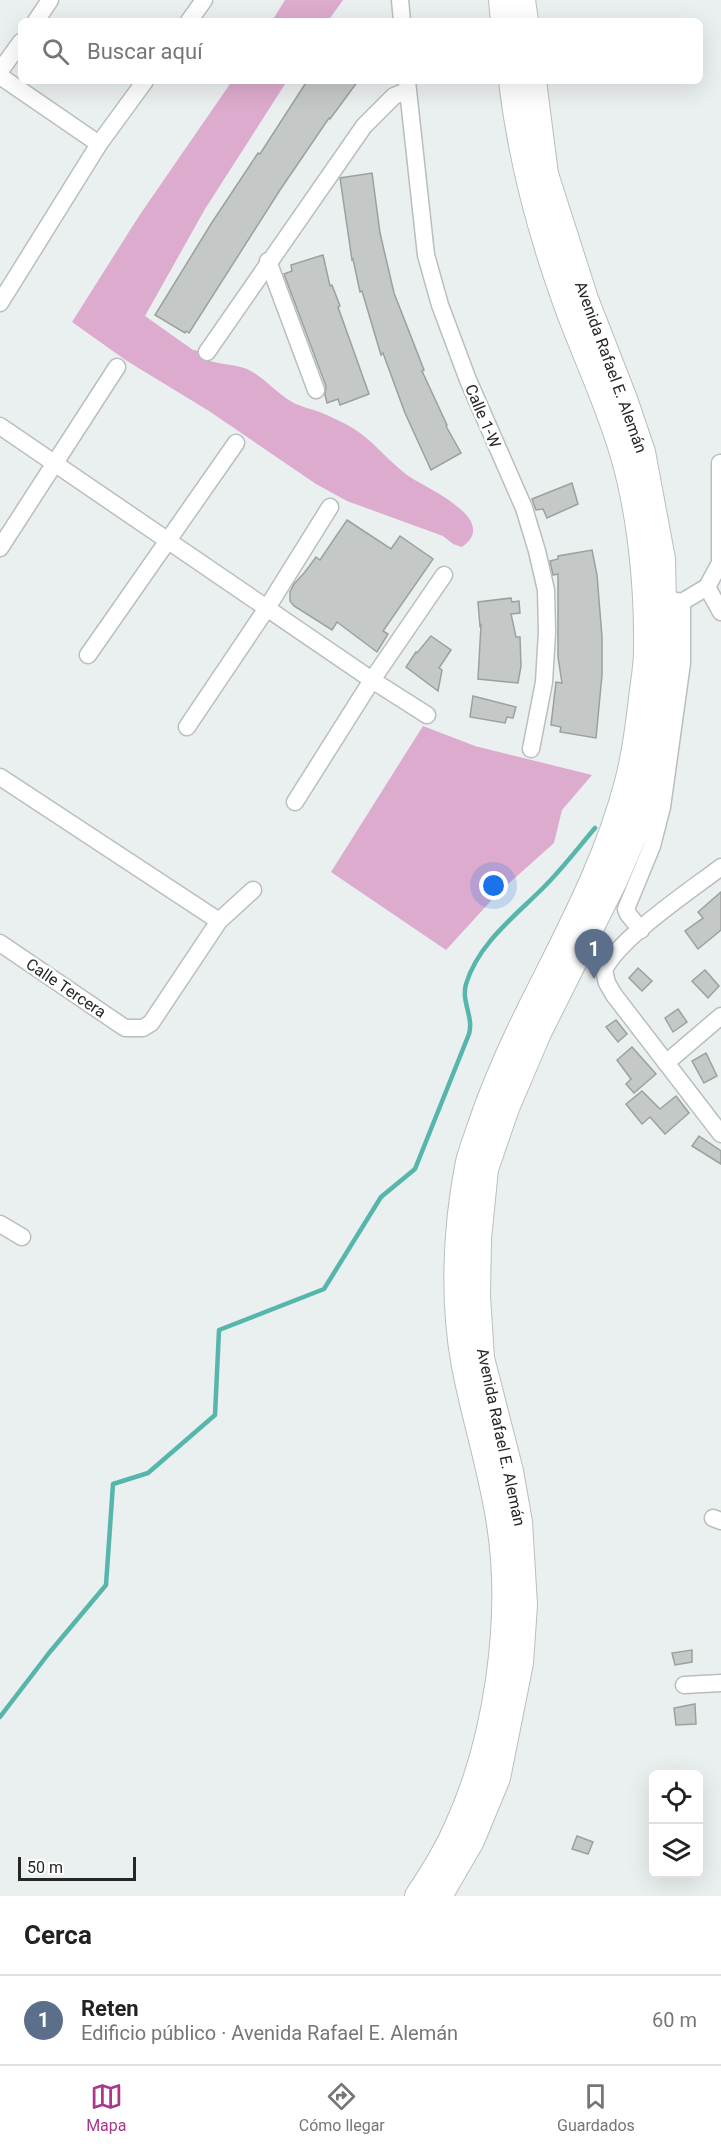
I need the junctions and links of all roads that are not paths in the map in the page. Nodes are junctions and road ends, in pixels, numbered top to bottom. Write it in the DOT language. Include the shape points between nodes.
graph roads {
  1 [pos="51,0"];
  2 [pos="204,0"];
  3 [pos="400,0"];
  4 [pos="501,0"];
  5 [pos="523,0"];
  6 [pos="38,18"];
  7 [pos="191,18"];
  8 [pos="402,18"];
  9 [pos="503,18"];
  10 [pos="526,18"];
  11 [pos="18,46"];
  12 [pos="0,71"];
  13 [pos="0,76"];
  14 [pos="143,84"];
  15 [pos="511,84"];
  16 [pos="534,84"];
  17 [pos="407,86"];
  18 [pos="99,144"];
  19 [pos="268,261"];
  20 [pos="0,303"];
  21 [pos="207,352"];
  22 [pos="117,367"];
  23 [pos="316,390"];
  24 [pos="0,426"];
  25 [pos="236,443"];
  26 [pos="54,463"];
  27 [pos="720,463"];
  28 [pos="330,507"];
  29 [pos="168,540"];
  30 [pos="0,548"];
  31 [pos="444,575"];
  32 [pos="707,587"];
  33 [pos="673,600"];
  34 [pos="267,608"];
  35 [pos="721,612"];
  36 [pos="88,655"];
  37 [pos="372,680"];
  38 [pos="427,715"];
  39 [pos="187,727"];
  40 [pos="531,749"];
  41 [pos="0,777"];
  42 [pos="296,802"];
  43 [pos="721,867"];
  44 [pos="253,890"];
  45 [pos="219,921"];
  46 [pos="640,930"];
  47 [pos="0,943"];
  48 [pos="721,1017"];
  49 [pos="666,1063"];
  50 [pos="721,1134"];
  51 [pos="0,1224"];
  52 [pos="22,1237"];
  53 [pos="721,1683"];
  54 [pos="684,1685"];
  55 [pos="417,1896"];
  56 [pos="440,1896"];
  1 -- 6 [label="street"];
  2 -- 7 [label="street"];
  3 -- 8 [label="street"];
  4 -- 9 [label="main road"];
  5 -- 10 [label="main road"];
  11 -- 12 [label="street"];
  13 -- 18 [label="street"];
  14 -- 18 [label="street"];
  15 -- 55 [label="main road, Avenida Rafael E. Alemán" via="515,120 549,255 623,456 642,563 646,652 627,783 611,831 578,911 489,1098 467,1162 458,1229 457,1298 463,1362 500,1526 504,1602 500,1661 478,1773 454,1832"];
  16 -- 33 [label="main road, Avenida Rafael E. Alemán" via="546,174 586,299 644,452"];
  17 -- 19 [label="street" via="363,126"];
  17 -- 40 [label="street, Calle 1-W" via="426,255 468,380 524,508 546,590 544,682"];
  18 -- 20 [label="street"];
  19 -- 21 [label="street"];
  19 -- 23 [label="street"];
  22 -- 26 [label="street"];
  24 -- 26 [label="street"];
  25 -- 29 [label="street"];
  26 -- 29 [label="street"];
  26 -- 30 [label="street"];
  27 -- 32 [label="street" via="720,563"];
  28 -- 34 [label="street"];
  29 -- 34 [label="street"];
  29 -- 36 [label="street"];
  31 -- 37 [label="street"];
  32 -- 33 [label="street"];
  32 -- 35 [label="street"];
  33 -- 46 [label="street" via="682,663 662,807 652,846 626,909"];
  33 -- 56 [label="main road, Avenida Rafael E. Alemán" via="651,781 634,837 539,1033 486,1169 479,1239 482,1358 520,1522 525,1605 521,1663 498,1778 472,1842"];
  34 -- 37 [label="street"];
  34 -- 39 [label="street"];
  37 -- 38 [label="street"];
  37 -- 42 [label="street"];
  41 -- 45 [label="street"];
  43 -- 46 [label="street"];
  44 -- 45 [label="street"];
  45 -- 47 [label="street, Calle Tercera" via="151,1023 134,1029 125,1028"];
  46 -- 49 [label="street" via="604,970 614,995"];
  48 -- 49 [label="street"];
  49 -- 50 [label="street"];
  51 -- 52 [label="street"];
  53 -- 54 [label="street"];
}
